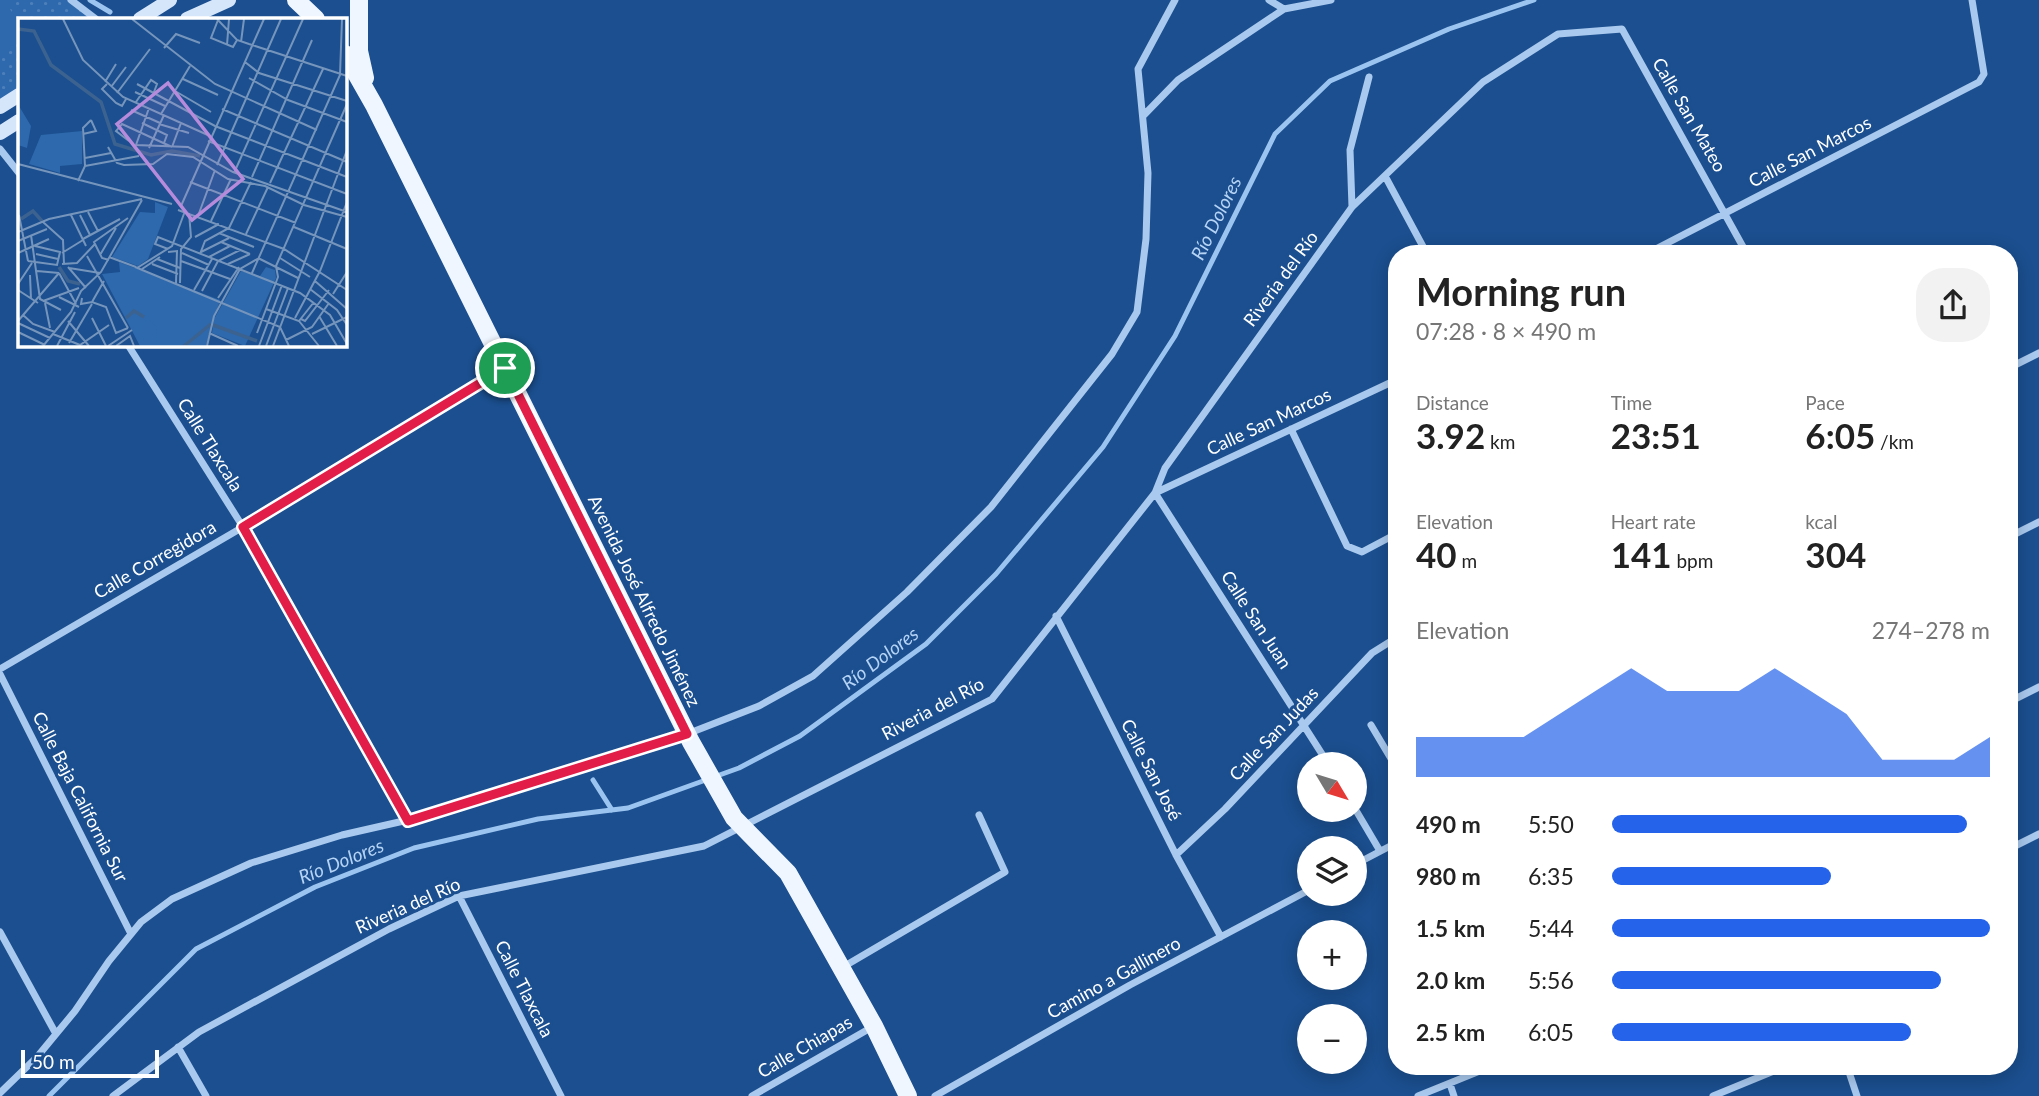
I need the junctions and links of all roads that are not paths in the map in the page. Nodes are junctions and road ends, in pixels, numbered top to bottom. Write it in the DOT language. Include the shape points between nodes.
graph roads {
  1 [pos="71,0"];
  2 [pos="170,0"];
  3 [pos="229,0"];
  4 [pos="296,0"];
  5 [pos="359,0"];
  6 [pos="1175,0"];
  7 [pos="1269,0"];
  8 [pos="1331,0"];
  9 [pos="1972,0"];
  10 [pos="1284,9"];
  11 [pos="147,17"];
  12 [pos="95,18"];
  13 [pos="189,18"];
  14 [pos="315,18"];
  15 [pos="1622,29"];
  16 [pos="346,56"];
  17 [pos="1369,77"];
  18 [pos="18,96"];
  19 [pos="374,105"];
  20 [pos="0,107"];
  21 [pos="1143,116"];
  22 [pos="18,122"];
  23 [pos="0,132"];
  24 [pos="0,149"];
  25 [pos="18,172"];
  26 [pos="1385,176"];
  27 [pos="1352,207"];
  28 [pos="1727,213"];
  29 [pos="1422,245"];
  30 [pos="1664,245"];
  31 [pos="1743,245"];
  32 [pos="129,346"];
  33 [pos="2039,353"];
  34 [pos="2018,364"];
  35 [pos="505,368"];
  36 [pos="1388,384"];
  37 [pos="1291,429"];
  38 [pos="1155,493"];
  39 [pos="2039,522"];
  40 [pos="243,527"];
  41 [pos="2018,532"];
  42 [pos="1388,538"];
  43 [pos="1056,616"];
  44 [pos="1388,643"];
  45 [pos="0,672"];
  46 [pos="2039,687"];
  47 [pos="2018,698"];
  48 [pos="1304,723"];
  49 [pos="1371,725"];
  50 [pos="689,738"];
  51 [pos="1321,752"];
  52 [pos="1388,754"];
  53 [pos="979,814"];
  54 [pos="408,821"];
  55 [pos="738,821"];
  56 [pos="1363,822"];
  57 [pos="2039,834"];
  58 [pos="2018,844"];
  59 [pos="1388,847"];
  60 [pos="1380,851"];
  61 [pos="1176,855"];
  62 [pos="1367,858"];
  63 [pos="459,896"];
  64 [pos="1297,896"];
  65 [pos="0,932"];
  66 [pos="131,934"];
  67 [pos="1221,937"];
  68 [pos="843,967"];
  69 [pos="874,1026"];
  70 [pos="56,1034"];
  71 [pos="178,1047"];
  72 [pos="1471,1075"];
  73 [pos="1764,1075"];
  74 [pos="1850,1075"];
  75 [pos="1450,1084"];
  76 [pos="0,1093"];
  77 [pos="113,1096"];
  78 [pos="206,1096"];
  79 [pos="561,1096"];
  80 [pos="752,1096"];
  81 [pos="908,1096"];
  82 [pos="935,1096"];
  83 [pos="1418,1096"];
  84 [pos="1454,1096"];
  85 [pos="1713,1096"];
  86 [pos="1857,1096"];
  1 -- 12 [label="street"];
  2 -- 11 [label="main road"];
  3 -- 13 [label="main road"];
  4 -- 14 [label="main road"];
  5 -- 19 [label="main road" via="359,51"];
  6 -- 21 [label="street" via="1138,69"];
  7 -- 10 [label="street"];
  8 -- 10 [label="street"];
  9 -- 28 [label="street, Calle San Marcos" via="1984,74 1979,82"];
  10 -- 21 [label="street" via="1178,80"];
  15 -- 26 [label="street, Riveria del Río" via="1558,34 1483,82"];
  15 -- 28 [label="street, Calle San Mateo"];
  16 -- 19 [label="main road"];
  17 -- 27 [label="street" via="1350,150"];
  18 -- 20 [label="main road"];
  19 -- 35 [label="main road, Avenida José Alfredo Jiménez"];
  21 -- 50 [label="street" via="1149,173 1137,312 1112,354 990,508 906,592 813,676"];
  22 -- 23 [label="main road"];
  24 -- 25 [label="street"];
  26 -- 27 [label="street, Riveria del Río"];
  26 -- 29 [label="street"];
  27 -- 38 [label="street, Riveria del Río" via="1164,468"];
  28 -- 30 [label="street, Calle San Marcos"];
  28 -- 31 [label="street, Calle San Mateo"];
  32 -- 40 [label="street, Calle Tlaxcala"];
  33 -- 34 [label="street"];
  35 -- 40 [label="street, Calle Corregidora"];
  35 -- 50 [label="main road, Avenida José Alfredo Jiménez"];
  36 -- 37 [label="street, Calle San Marcos"];
  37 -- 38 [label="street, Calle San Marcos"];
  37 -- 42 [label="street" via="1347,546 1362,552"];
  38 -- 43 [label="street, Riveria del Río"];
  38 -- 48 [label="street, Calle San Juan"];
  39 -- 41 [label="street"];
  40 -- 45 [label="street, Calle Corregidora"];
  40 -- 54 [label="street, Calle Tlaxcala"];
  43 -- 55 [label="street, Riveria del Río" via="992,699"];
  43 -- 61 [label="street, Calle San José"];
  44 -- 48 [label="street, Calle San Judas" via="1372,653"];
  45 -- 66 [label="street, Calle Baja California Sur"];
  46 -- 47 [label="street"];
  48 -- 51 [label="street, Calle San Juan"];
  48 -- 61 [label="street, Calle San Judas"];
  49 -- 52 [label="street"];
  50 -- 54 [label="street"];
  50 -- 55 [label="main road, Avenida José Alfredo Jiménez"];
  53 -- 68 [label="street" via="1005,872"];
  54 -- 66 [label="street" via="342,835 251,863 172,900"];
  55 -- 63 [label="street, Riveria del Río" via="704,846"];
  55 -- 68 [label="main road, Avenida José Alfredo Jiménez" via="788,873"];
  56 -- 60 [label="street"];
  57 -- 58 [label="street"];
  59 -- 60 [label="street"];
  60 -- 62 [label="street"];
  61 -- 67 [label="street, Calle San José"];
  63 -- 71 [label="street, Riveria del Río" via="271,991"];
  63 -- 79 [label="street, Calle Tlaxcala"];
  64 -- 67 [label="street, Camino a Gallinero"];
  65 -- 70 [label="street"];
  66 -- 70 [label="street"];
  67 -- 82 [label="street, Camino a Gallinero"];
  68 -- 69 [label="main road, Avenida José Alfredo Jiménez"];
  69 -- 80 [label="street, Calle Chiapas"];
  69 -- 81 [label="main road, Avenida José Alfredo Jiménez"];
  70 -- 76 [label="street"];
  71 -- 77 [label="street, Riveria del Río"];
  71 -- 78 [label="street"];
  72 -- 75 [label="street"];
  73 -- 85 [label="street"];
  74 -- 86 [label="street"];
  75 -- 83 [label="street"];
  75 -- 84 [label="street"];
}
